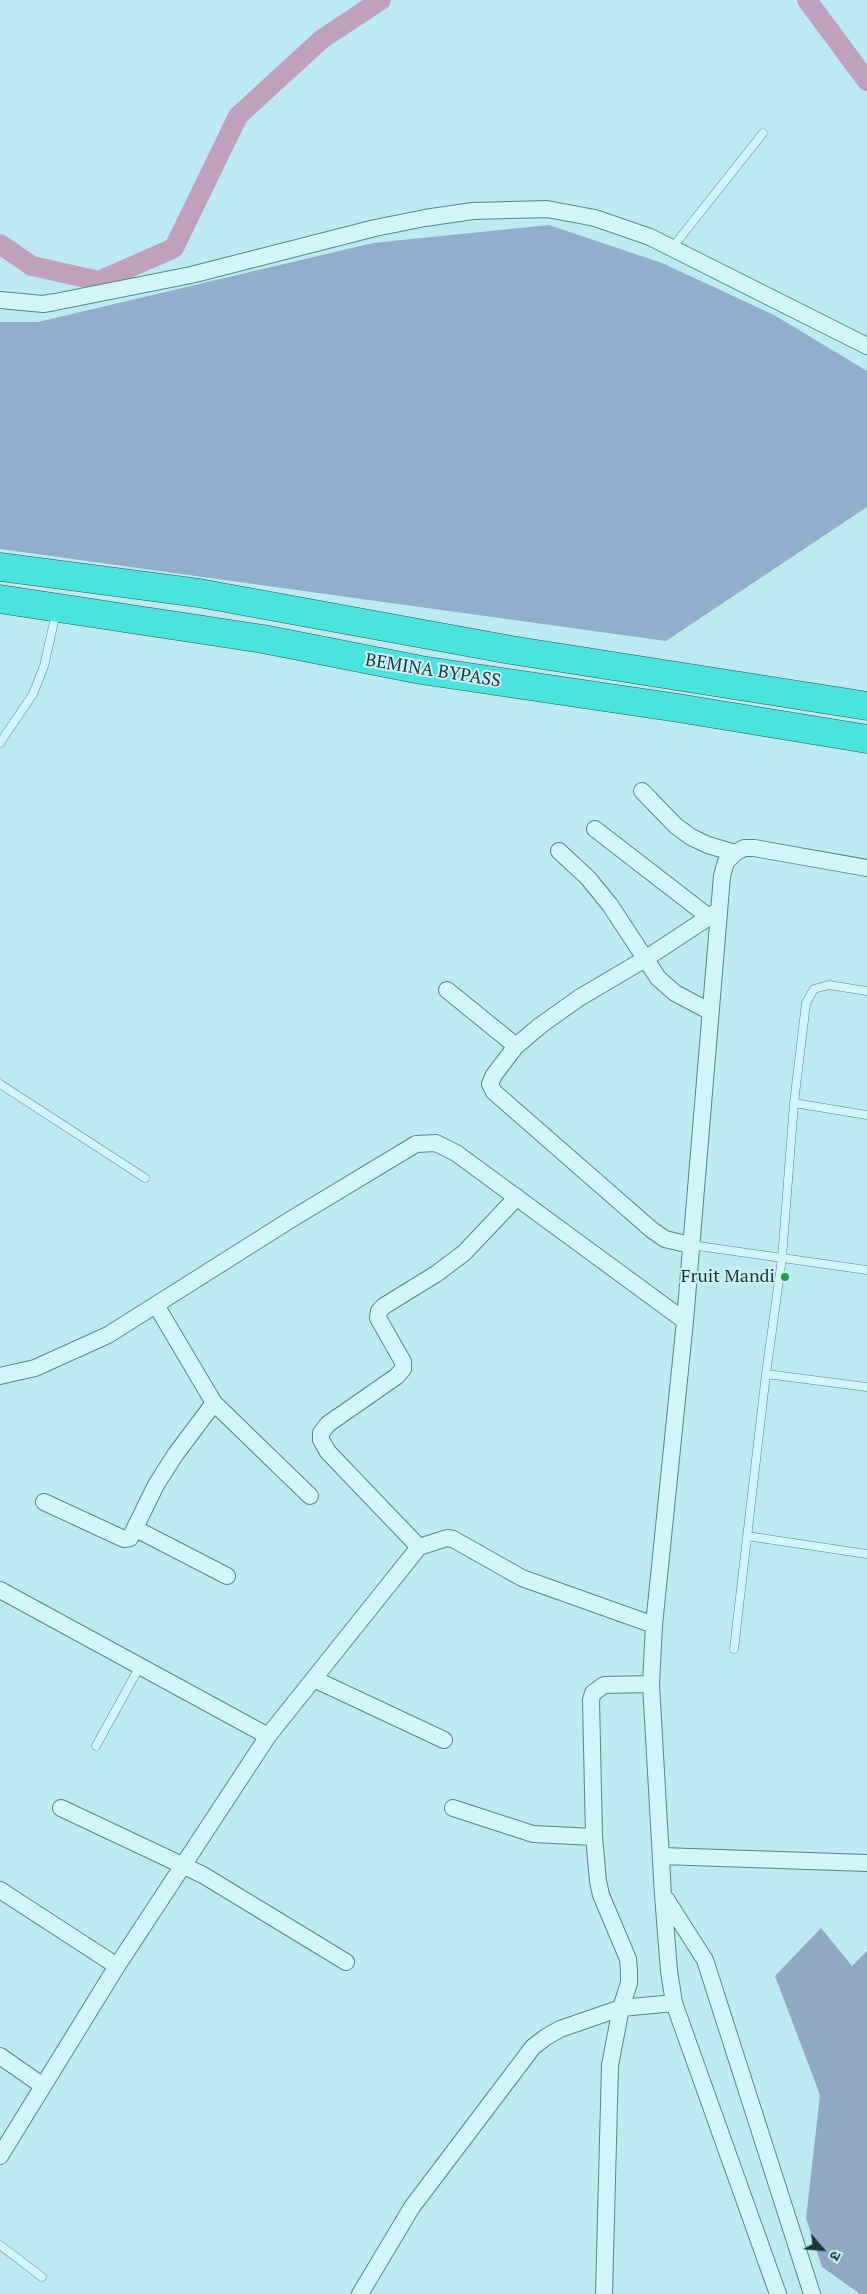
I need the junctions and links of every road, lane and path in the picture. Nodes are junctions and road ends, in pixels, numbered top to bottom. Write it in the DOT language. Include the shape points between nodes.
graph roads {
  1 [pos="764,133"];
  2 [pos="672,248"];
  3 [pos="0,300"];
  4 [pos="867,346"];
  5 [pos="0,567"];
  6 [pos="0,599"];
  7 [pos="58,606"];
  8 [pos="867,706"];
  9 [pos="867,739"];
  10 [pos="0,743"];
  11 [pos="642,791"];
  12 [pos="595,829"];
  13 [pos="559,850"];
  14 [pos="735,853"];
  15 [pos="867,868"];
  16 [pos="713,914"];
  17 [pos="645,959"];
  18 [pos="447,990"];
  19 [pos="867,991"];
  20 [pos="709,1011"];
  21 [pos="516,1046"];
  22 [pos="0,1084"];
  23 [pos="794,1103"];
  24 [pos="867,1115"];
  25 [pos="145,1178"];
  26 [pos="517,1197"];
  27 [pos="690,1245"];
  28 [pos="782,1258"];
  29 [pos="867,1270"];
  30 [pos="156,1305"];
  31 [pos="685,1320"];
  32 [pos="766,1374"];
  33 [pos="0,1376"];
  34 [pos="867,1387"];
  35 [pos="214,1402"];
  36 [pos="310,1496"];
  37 [pos="44,1502"];
  38 [pos="136,1529"];
  39 [pos="748,1536"];
  40 [pos="419,1547"];
  41 [pos="867,1554"];
  42 [pos="227,1576"];
  43 [pos="0,1590"];
  44 [pos="654,1625"];
  45 [pos="734,1649"];
  46 [pos="140,1666"];
  47 [pos="314,1679"];
  48 [pos="650,1684"];
  49 [pos="268,1736"];
  50 [pos="444,1740"];
  51 [pos="96,1746"];
  52 [pos="61,1808"];
  53 [pos="453,1808"];
  54 [pos="594,1837"];
  55 [pos="662,1856"];
  56 [pos="867,1863"];
  57 [pos="182,1865"];
  58 [pos="0,1890"];
  59 [pos="664,1895"];
  60 [pos="346,1962"];
  61 [pos="117,1966"];
  62 [pos="674,2002"];
  63 [pos="621,2008"];
  64 [pos="0,2056"];
  65 [pos="43,2086"];
  66 [pos="0,2156"];
  67 [pos="0,2245"];
  68 [pos="42,2277"];
  69 [pos="360,2294"];
  70 [pos="604,2294"];
  71 [pos="778,2294"];
  72 [pos="812,2294"];
  1 -- 2 [label="lane"];
  2 -- 3 [label="street" via="595,218 557,210 473,211 375,228 191,275 55,302"];
  2 -- 4 [label="street"];
  5 -- 8 [label="highway, BEMINA BYPASS" via="199,593 521,652"];
  6 -- 7 [label="highway, BEMINA BYPASS"];
  7 -- 9 [label="highway, BEMINA BYPASS" via="263,639 421,670"];
  7 -- 10 [label="lane" via="44,666 32,694"];
  11 -- 14 [label="street" via="691,837"];
  12 -- 16 [label="street"];
  13 -- 17 [label="street" via="610,905"];
  14 -- 15 [label="street" via="744,848 754,848"];
  14 -- 16 [label="street" via="726,862"];
  16 -- 17 [label="street"];
  16 -- 20 [label="street"];
  17 -- 20 [label="street" via="658,978 675,993"];
  17 -- 21 [label="street" via="579,998"];
  18 -- 21 [label="street"];
  19 -- 23 [label="lane" via="829,985 814,989 806,1003"];
  20 -- 27 [label="street"];
  21 -- 27 [label="street" via="494,1075 490,1084 494,1092 652,1230 665,1239"];
  22 -- 25 [label="lane"];
  23 -- 24 [label="lane"];
  23 -- 28 [label="lane"];
  26 -- 30 [label="street" via="456,1153 436,1144 416,1144"];
  26 -- 31 [label="street"];
  26 -- 40 [label="street" via="464,1253 379,1311 378,1318 403,1362 403,1369 328,1424 321,1433 320,1440 328,1452"];
  27 -- 28 [label="lane"];
  27 -- 31 [label="street"];
  28 -- 29 [label="lane"];
  28 -- 32 [label="lane"];
  30 -- 33 [label="street" via="108,1335 35,1368"];
  30 -- 35 [label="street"];
  31 -- 44 [label="street"];
  32 -- 34 [label="lane"];
  32 -- 39 [label="lane"];
  35 -- 36 [label="street"];
  35 -- 38 [label="street" via="156,1485"];
  37 -- 38 [label="street" via="124,1539 130,1538"];
  38 -- 42 [label="street"];
  39 -- 41 [label="lane"];
  39 -- 45 [label="lane"];
  40 -- 44 [label="street" via="453,1539 522,1578"];
  40 -- 47 [label="street"];
  43 -- 46 [label="street"];
  44 -- 48 [label="street"];
  46 -- 49 [label="street"];
  46 -- 51 [label="lane"];
  47 -- 49 [label="street"];
  47 -- 50 [label="street"];
  48 -- 54 [label="street" via="604,1685 593,1693 590,1719"];
  48 -- 55 [label="street"];
  49 -- 57 [label="street"];
  52 -- 57 [label="street"];
  53 -- 54 [label="street" via="533,1834"];
  54 -- 63 [label="street" via="601,1895 628,1960 629,1983"];
  55 -- 56 [label="street"];
  55 -- 59 [label="street"];
  57 -- 60 [label="street" via="204,1875"];
  57 -- 61 [label="street"];
  58 -- 61 [label="street"];
  59 -- 62 [label="street"];
  59 -- 72 [label="street" via="705,1960"];
  61 -- 65 [label="street"];
  62 -- 63 [label="street"];
  62 -- 71 [label="street"];
  63 -- 69 [label="street" via="560,2029 533,2047 412,2207"];
  63 -- 70 [label="street" via="610,2065"];
  64 -- 65 [label="street"];
  65 -- 66 [label="street"];
  67 -- 68 [label="lane"];
}
